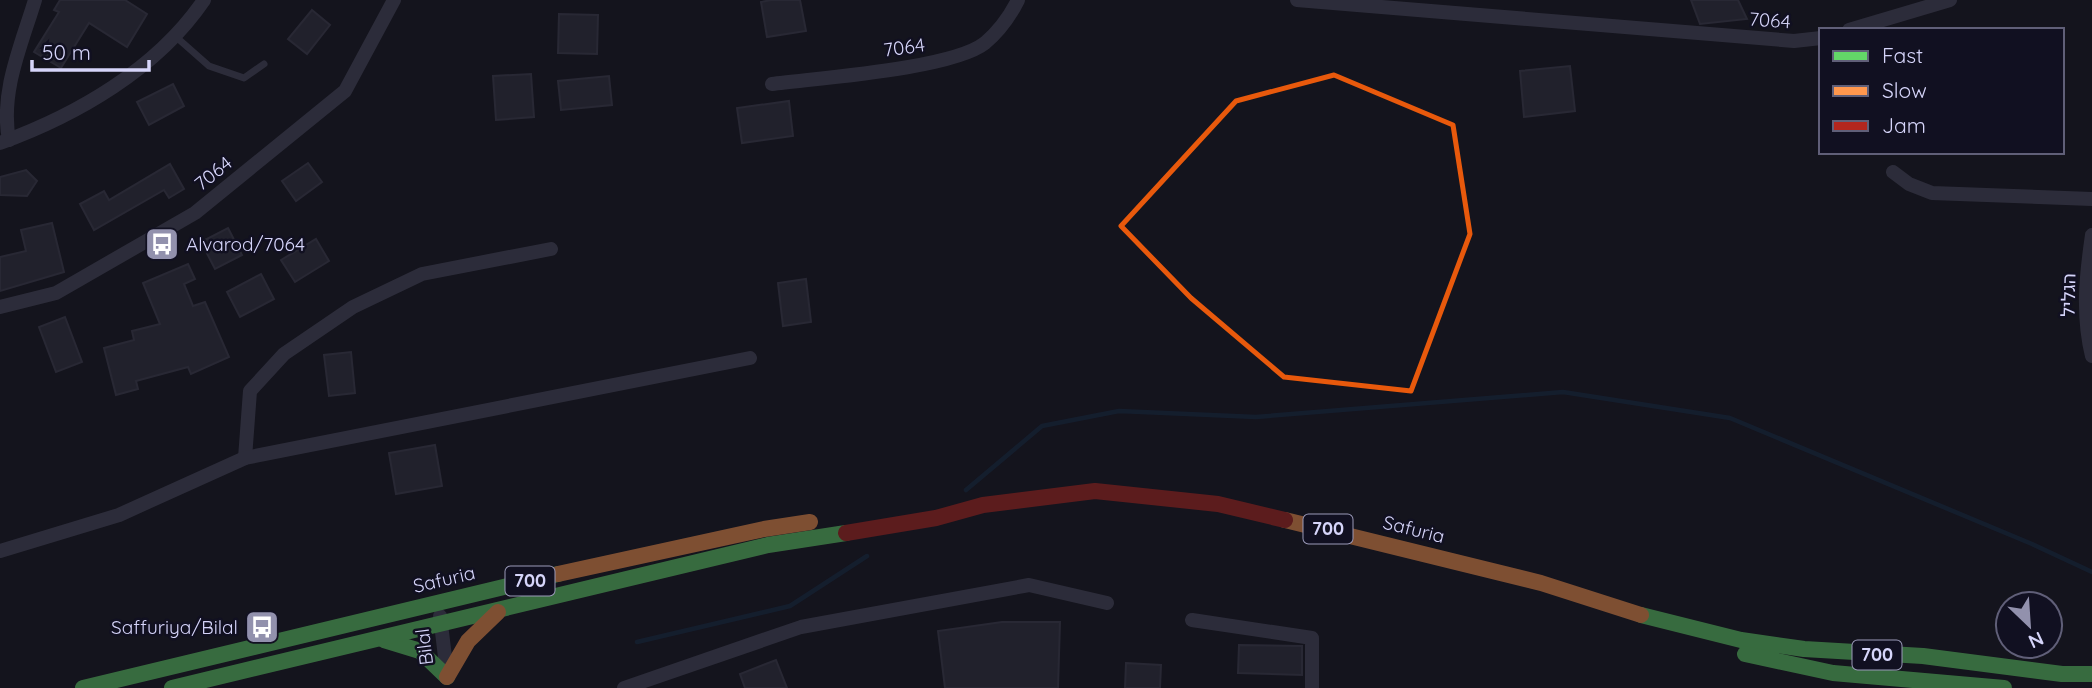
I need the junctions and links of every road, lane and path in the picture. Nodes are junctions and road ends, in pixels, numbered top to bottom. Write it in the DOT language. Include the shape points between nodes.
graph roads {
  1 [pos="35,0"];
  2 [pos="204,0"];
  3 [pos="394,0"];
  4 [pos="1018,0"];
  5 [pos="1297,0"];
  6 [pos="1950,0"];
  7 [pos="1856,28"];
  8 [pos="175,36"];
  9 [pos="1819,38"];
  10 [pos="264,64"];
  11 [pos="772,84"];
  12 [pos="5,142"];
  13 [pos="1893,172"];
  14 [pos="2092,199"];
  15 [pos="2092,235"];
  16 [pos="551,249"];
  17 [pos="0,307"];
  18 [pos="2092,356"];
  19 [pos="750,358"];
  20 [pos="245,458"];
  21 [pos="983,505"];
  22 [pos="0,551"];
  23 [pos="436,601"];
  24 [pos="1107,603"];
  25 [pos="503,608"];
  26 [pos="1192,620"];
  27 [pos="1664,622"];
  28 [pos="442,623"];
  29 [pos="377,639"];
  30 [pos="2092,674"];
  31 [pos="447,683"];
  32 [pos="83,688"];
  33 [pos="172,688"];
  34 [pos="624,688"];
  35 [pos="1312,688"];
  36 [pos="2004,688"];
  1 -- 12 [label="street" via="8,88"];
  2 -- 8 [label="street"];
  3 -- 17 [label="street, 7064" via="345,91 195,213 56,293"];
  4 -- 11 [label="street, 7064" via="983,44 942,61"];
  5 -- 9 [label="street, 7064" via="1794,41"];
  6 -- 7 [label="street"];
  8 -- 10 [label="lane" via="209,66 244,78"];
  8 -- 12 [label="street" via="120,82 77,110"];
  13 -- 14 [label="street" via="1932,193"];
  15 -- 18 [label="street, הגליל" via="2085,282 2086,332"];
  16 -- 20 [label="street" via="422,274 353,307 284,354 250,391"];
  19 -- 20 [label="street"];
  20 -- 22 [label="street" via="119,515"];
  21 -- 23 [label="main road, Safuria / 700" via="940,502 764,529"];
  21 -- 25 [label="main road, Safuria / 700" via="936,518 768,545"];
  21 -- 27 [label="main road, Safuria / 700" via="1095,491 1218,504 1541,583"];
  23 -- 28 [label="street, Bilal"];
  23 -- 32 [label="main road, Safuria / 700"];
  24 -- 34 [label="street" via="1029,585 801,627"];
  25 -- 28 [label="main road, Safuria / 700"];
  25 -- 31 [label="main road" via="454,658"];
  26 -- 35 [label="street" via="1312,638"];
  27 -- 30 [label="main road, 700" via="1773,646"];
  27 -- 36 [label="main road, 700" via="1750,656 1803,668"];
  28 -- 29 [label="main road, Safuria / 700"];
  28 -- 31 [label="street, Bilal"];
  29 -- 31 [label="main road" via="418,647 438,663"];
  29 -- 33 [label="main road, Safuria / 700"];
}
